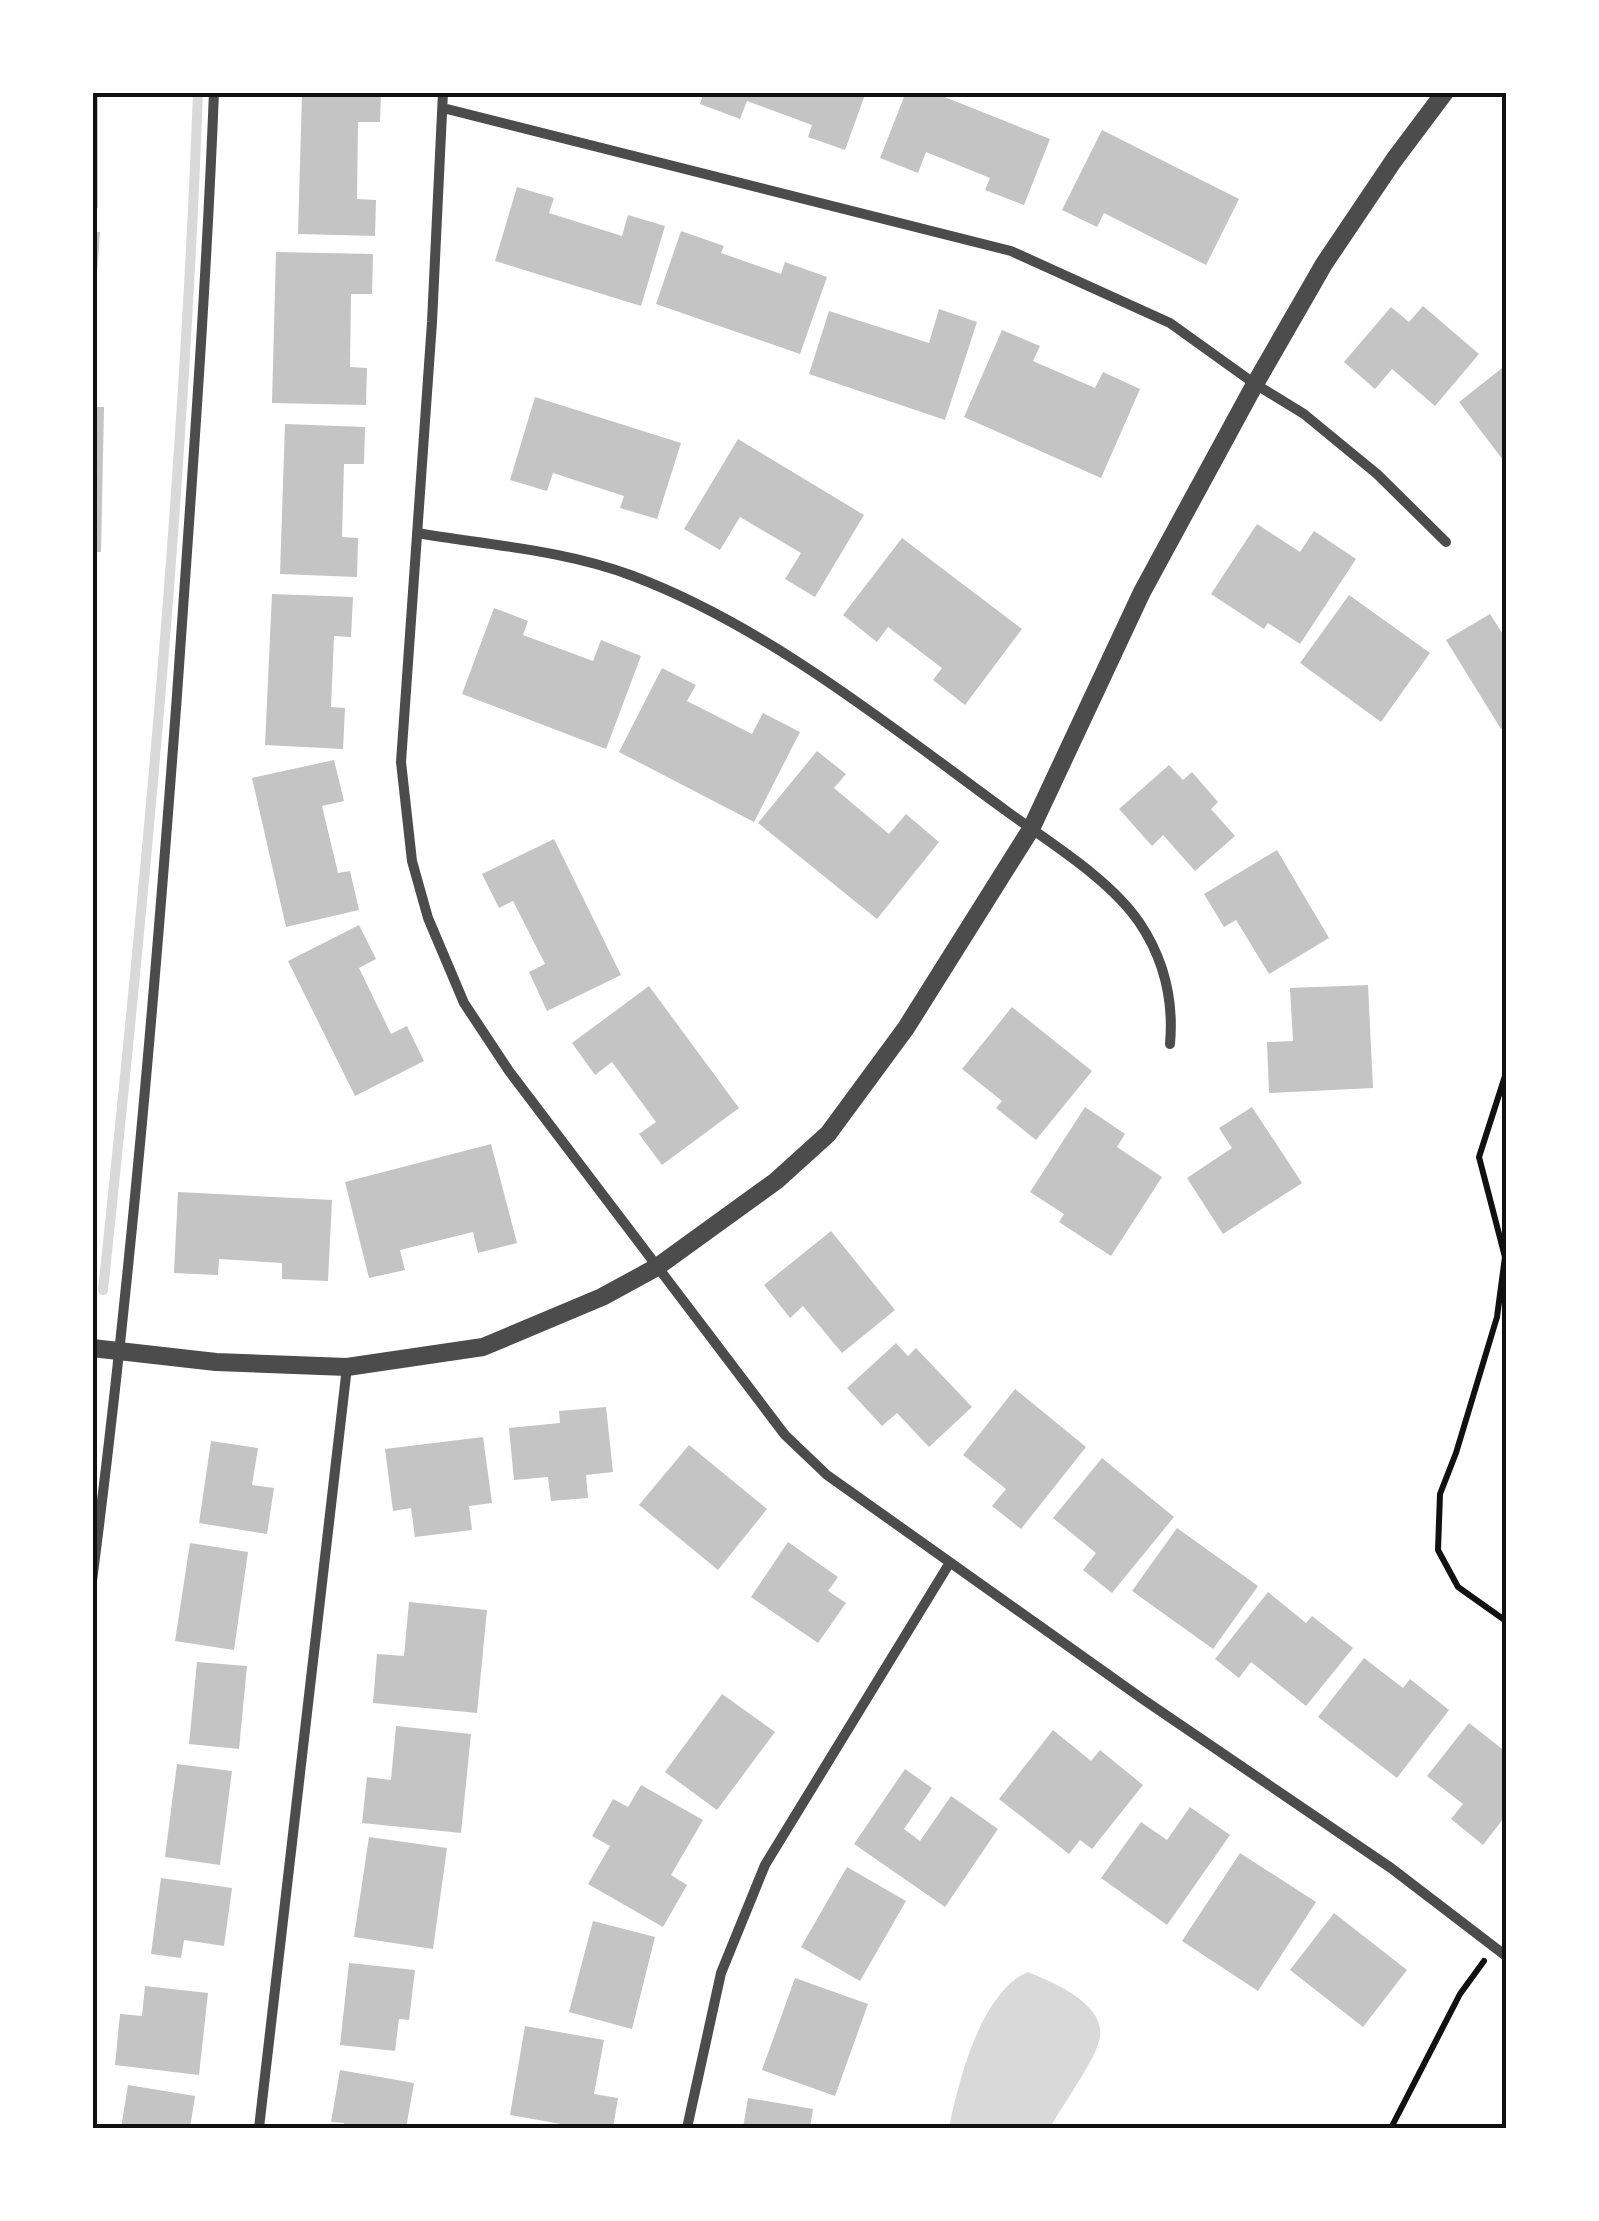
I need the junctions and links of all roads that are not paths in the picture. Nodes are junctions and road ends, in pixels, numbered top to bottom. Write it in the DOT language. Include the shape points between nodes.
graph roads {
  1 [pos="214,92"];
  2 [pos="443,92"];
  3 [pos="1445,92"];
  4 [pos="443,108"];
  5 [pos="1255,384"];
  6 [pos="417,533"];
  7 [pos="1446,542"];
  8 [pos="1030,829"];
  9 [pos="1170,1044"];
  10 [pos="657,1267"];
  11 [pos="108,1350"];
  12 [pos="347,1367"];
  13 [pos="948,1564"];
  14 [pos="92,1581"];
  15 [pos="1506,1956"];
  16 [pos="259,2128"];
  17 [pos="687,2128"];
  1 -- 11 [label="street" via="206,300 170,788"];
  2 -- 4 [label="street"];
  3 -- 5 [label="street" via="1324,264"];
  4 -- 5 [label="street" via="1012,251 1170,323"];
  4 -- 6 [label="street"];
  5 -- 7 [label="street" via="1348,450"];
  5 -- 8 [label="street" via="1142,592"];
  6 -- 8 [label="street" via="587,561 674,592 760,638"];
  6 -- 10 [label="street" via="402,762 412,862 428,918 472,1017"];
  8 -- 9 [label="street" via="1137,918 1169,990"];
  8 -- 10 [label="street" via="906,1028 828,1134 776,1182"];
  10 -- 12 [label="street" via="483,1347"];
  10 -- 13 [label="street" via="785,1435 826,1474"];
  11 -- 12 [label="street"];
  11 -- 14 [label="street"];
  12 -- 16 [label="street"];
  13 -- 15 [label="street" via="1391,1868"];
  13 -- 17 [label="street" via="765,1864 721,1973"];
}
